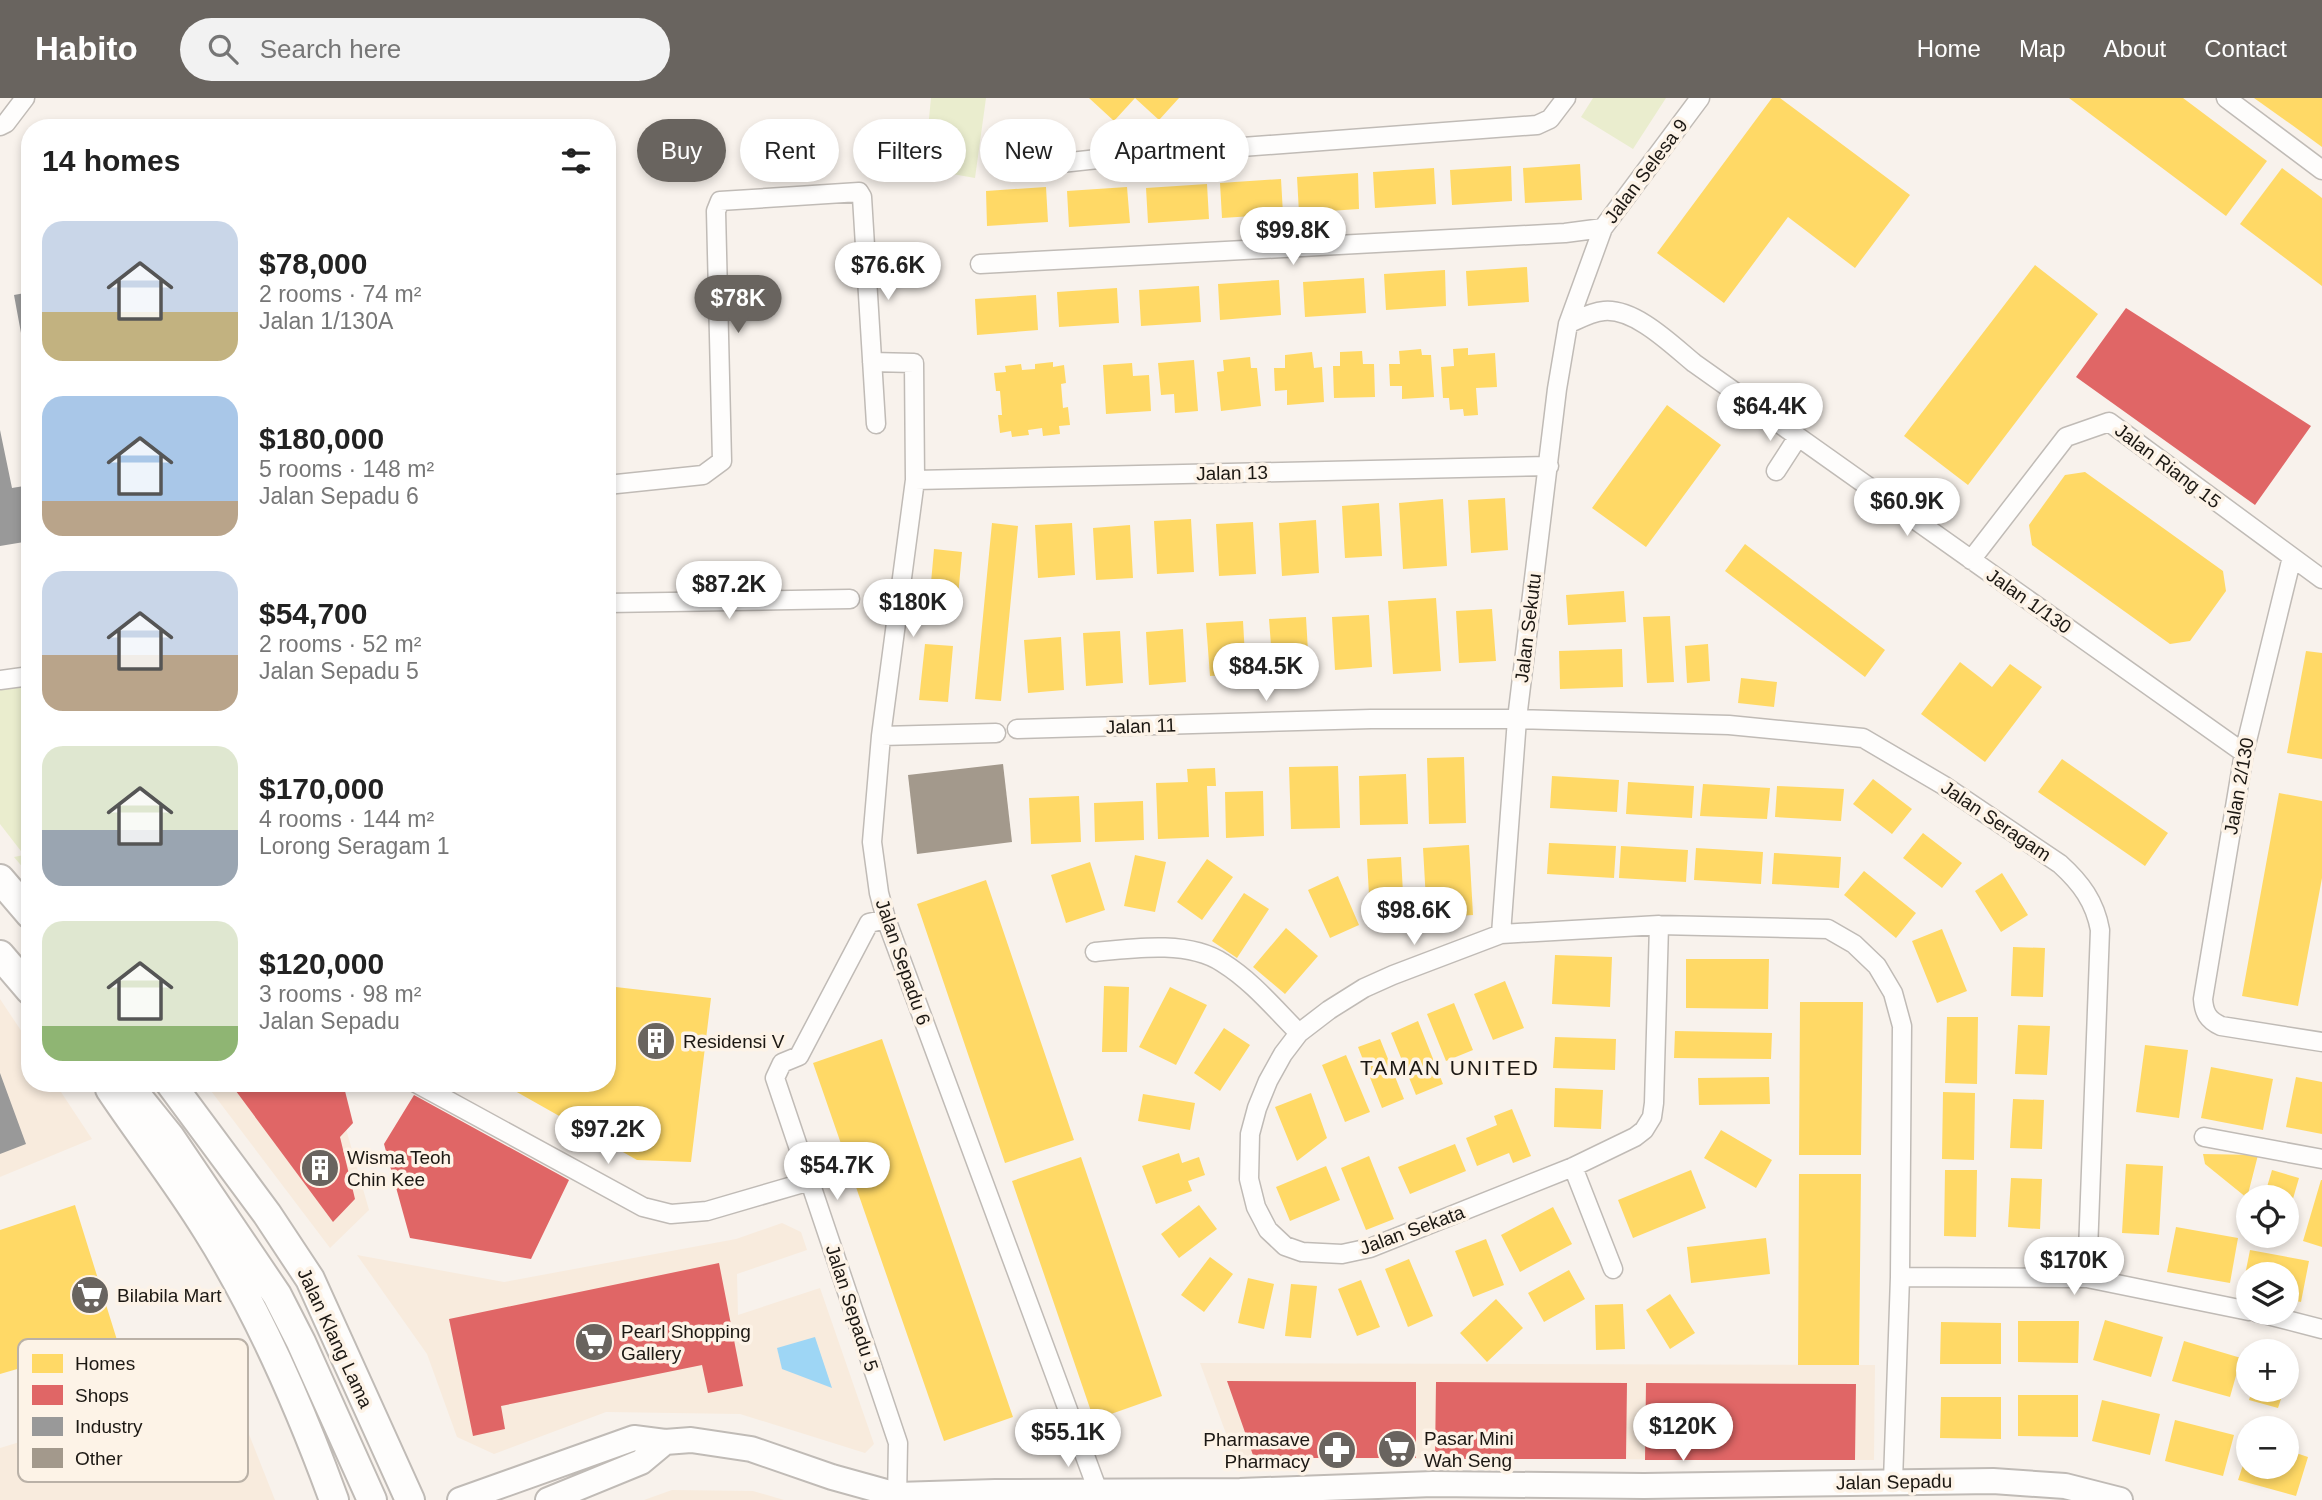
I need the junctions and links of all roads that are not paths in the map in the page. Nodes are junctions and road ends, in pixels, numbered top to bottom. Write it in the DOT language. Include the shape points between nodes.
graph roads {
  1 [pos="25,98"];
  2 [pos="1566,98"];
  3 [pos="1700,98"];
  4 [pos="2227,98"];
  5 [pos="0,127"];
  6 [pos="1076,161"];
  7 [pos="2322,170"];
  8 [pos="1603,228"];
  9 [pos="979,264"];
  10 [pos="1568,324"];
  11 [pos="872,362"];
  12 [pos="876,424"];
  13 [pos="1798,437"];
  14 [pos="1549,466"];
  15 [pos="1776,471"];
  16 [pos="915,480"];
  17 [pos="616,484"];
  18 [pos="2292,557"];
  19 [pos="1971,560"];
  20 [pos="2322,579"];
  21 [pos="850,599"];
  22 [pos="616,603"];
  23 [pos="21,677"];
  24 [pos="0,680"];
  25 [pos="1517,719"];
  26 [pos="1017,729"];
  27 [pos="996,733"];
  28 [pos="881,736"];
  29 [pos="2244,753"];
  30 [pos="0,879"];
  31 [pos="21,904"];
  32 [pos="886,919"];
  33 [pos="1659,925"];
  34 [pos="1501,934"];
  35 [pos="1095,953"];
  36 [pos="0,955"];
  37 [pos="21,980"];
  38 [pos="1300,1033"];
  39 [pos="2322,1042"];
  40 [pos="112,1092"];
  41 [pos="131,1092"];
  42 [pos="177,1092"];
  43 [pos="432,1092"];
  44 [pos="2204,1137"];
  45 [pos="2322,1159"];
  46 [pos="1573,1167"];
  47 [pos="810,1181"];
  48 [pos="1613,1269"];
  49 [pos="1900,1277"];
  50 [pos="2087,1278"];
  51 [pos="2236,1308"];
  52 [pos="2299,1323"];
  53 [pos="2322,1329"];
  54 [pos="666,1442"];
  55 [pos="1893,1482"];
  56 [pos="1433,1492"];
  57 [pos="1761,1492"];
  58 [pos="2065,1493"];
  59 [pos="1098,1496"];
  60 [pos="897,1497"];
  61 [pos="334,1500"];
  62 [pos="372,1500"];
  63 [pos="410,1500"];
  64 [pos="460,1500"];
  65 [pos="548,1500"];
  66 [pos="2120,1500"];
  1 -- 5 [label="street"];
  2 -- 6 [label="street" via="1550,119 1538,125"];
  3 -- 8 [label="street, Jalan Selesa 9"];
  4 -- 7 [label="street"];
  8 -- 9 [label="street"];
  8 -- 10 [label="street, Jalan Selesa 9"];
  10 -- 13 [label="street, Jalan 1/130" via="1605,310 1636,320"];
  10 -- 14 [label="street, Jalan Sekutu"];
  11 -- 12 [label="street"];
  11 -- 16 [label="street, Jalan Sepadu 6" via="914,363"];
  11 -- 17 [label="street" via="859,192 720,201 716,211 722,461 703,475"];
  13 -- 15 [label="street"];
  13 -- 19 [label="street, Jalan 1/130"];
  14 -- 16 [label="street, Jalan 13"];
  14 -- 25 [label="street, Jalan Sekutu"];
  16 -- 28 [label="street, Jalan Sepadu 6"];
  18 -- 19 [label="street, Jalan Riang 15" via="2109,422 2066,437"];
  18 -- 20 [label="street, Jalan Riang 15"];
  18 -- 29 [label="street, Jalan 2/130"];
  19 -- 29 [label="street, Jalan 1/130"];
  21 -- 22 [label="street"];
  23 -- 24 [label="street"];
  25 -- 26 [label="street, Jalan 11"];
  25 -- 34 [label="street, Jalan Sekutu"];
  25 -- 50 [label="street, Jalan Seragam" via="1729,725 1863,738 1943,785 2076,879 2097,912 2100,930"];
  27 -- 28 [label="street"];
  28 -- 32 [label="street, Jalan Sepadu 6" via="872,842"];
  29 -- 39 [label="street, Jalan 2/130" via="2203,999 2207,1016 2221,1026"];
  30 -- 31 [label="main road"];
  32 -- 47 [label="street, Jalan Sepadu 5" via="869,923 799,1056 782,1063 775,1078"];
  32 -- 59 [label="street, Jalan Sepadu 6"];
  33 -- 34 [label="street, Jalan Sekata"];
  33 -- 46 [label="street, Jalan Sekata" via="1652,1117 1634,1137"];
  33 -- 49 [label="street, Jalan Sekata" via="1828,929 1854,944 1877,966 1893,993 1902,1026"];
  34 -- 38 [label="street, Jalan Sekata" via="1364,988"];
  35 -- 38 [label="street" via="1144,946 1185,949 1221,961"];
  36 -- 37 [label="main road"];
  38 -- 46 [label="street, Jalan Sekata" via="1268,1081 1250,1134 1248,1179 1256,1207 1268,1230 1285,1246 1322,1254 1370,1248"];
  40 -- 61 [label="main road" via="208,1231 256,1315"];
  41 -- 62 [label="main road" via="170,1137 277,1296"];
  42 -- 63 [label="main road, Jalan Klang Lama" via="310,1279"];
  43 -- 47 [label="street" via="643,1207 671,1214 707,1211"];
  44 -- 45 [label="street"];
  46 -- 48 [label="street"];
  47 -- 60 [label="street, Jalan Sepadu 5" via="898,1443"];
  49 -- 50 [label="street"];
  49 -- 55 [label="street, Jalan Sekata"];
  50 -- 51 [label="street"];
  52 -- 53 [label="street"];
  54 -- 60 [label="street, Jalan Sepadu" via="691,1440 751,1449"];
  54 -- 64 [label="street, Jalan Sepadu" via="634,1438"];
  54 -- 65 [label="street" via="641,1462"];
  55 -- 57 [label="street, Jalan Sepadu"];
  55 -- 58 [label="street, Jalan Sepadu" via="1993,1481"];
  56 -- 57 [label="street, Jalan Sepadu" via="1644,1486"];
  56 -- 59 [label="street, Jalan Sepadu"];
  58 -- 66 [label="street, Jalan Sepadu"];
  59 -- 60 [label="street, Jalan Sepadu"];
}
